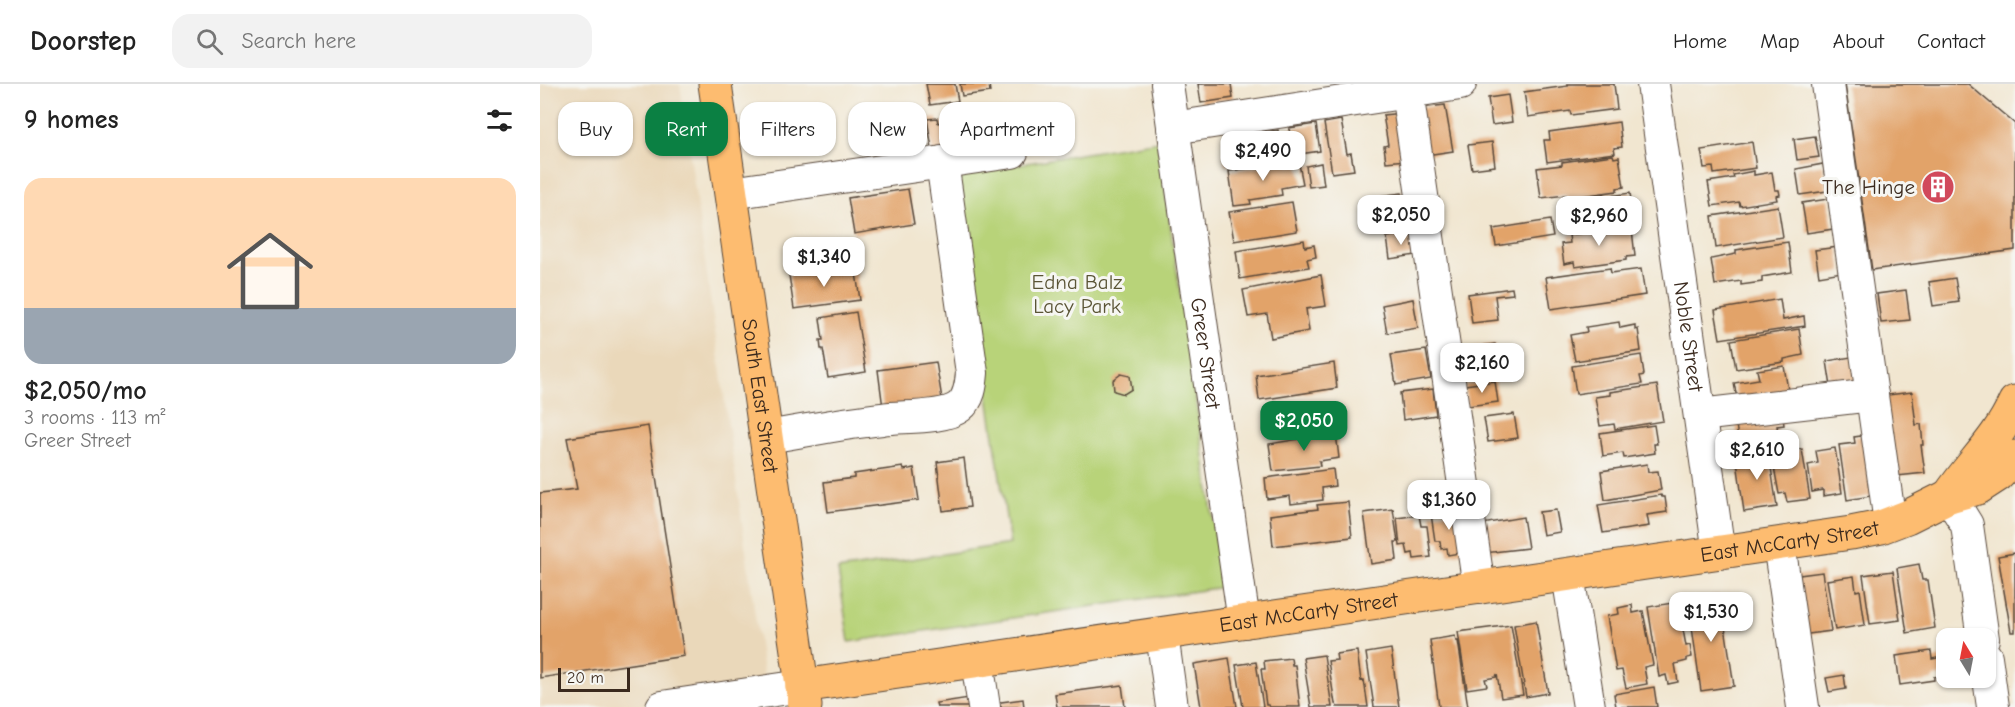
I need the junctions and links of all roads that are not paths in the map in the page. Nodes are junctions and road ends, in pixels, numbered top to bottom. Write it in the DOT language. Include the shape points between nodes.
graph roads {
  1 [pos="715,84"];
  2 [pos="1167,84"];
  3 [pos="1460,84"];
  4 [pos="1653,84"];
  5 [pos="1828,84"];
  6 [pos="1407,92"];
  7 [pos="1173,128"];
  8 [pos="984,156"];
  9 [pos="942,162"];
  10 [pos="731,193"];
  11 [pos="1872,395"];
  12 [pos="2015,402"];
  13 [pos="1700,415"];
  14 [pos="766,437"];
  15 [pos="2015,457"];
  16 [pos="1950,496"];
  17 [pos="1890,523"];
  18 [pos="1779,544"];
  19 [pos="1719,553"];
  20 [pos="1568,575"];
  21 [pos="1479,588"];
  22 [pos="1245,622"];
  23 [pos="1981,628"];
  24 [pos="1162,634"];
  25 [pos="977,661"];
  26 [pos="1990,688"];
  27 [pos="804,696"];
  28 [pos="662,707"];
  29 [pos="984,707"];
  30 [pos="1172,707"];
  31 [pos="1589,707"];
  32 [pos="1803,707"];
  33 [pos="1993,707"];
  1 -- 10 [label="main road, South East Street"];
  2 -- 7 [label="street, Greer Street"];
  3 -- 6 [label="street"];
  4 -- 13 [label="street, Noble Street"];
  5 -- 11 [label="street"];
  6 -- 7 [label="street"];
  6 -- 21 [label="street"];
  7 -- 22 [label="street, Greer Street"];
  8 -- 9 [label="street"];
  9 -- 10 [label="street"];
  9 -- 14 [label="street" via="972,373 966,398 959,407 947,412"];
  10 -- 14 [label="main road, South East Street"];
  11 -- 13 [label="street"];
  11 -- 17 [label="street"];
  12 -- 16 [label="main road" via="1991,444"];
  13 -- 19 [label="street, Noble Street"];
  14 -- 27 [label="main road, South East Street"];
  15 -- 16 [label="main road, East McCarty Street" via="1978,488"];
  16 -- 17 [label="main road, East McCarty Street"];
  16 -- 23 [label="street" via="1967,525"];
  17 -- 18 [label="main road, East McCarty Street"];
  18 -- 19 [label="main road, East McCarty Street"];
  18 -- 32 [label="street"];
  19 -- 20 [label="main road, East McCarty Street"];
  20 -- 21 [label="main road, East McCarty Street"];
  20 -- 31 [label="street"];
  21 -- 22 [label="main road, East McCarty Street"];
  22 -- 24 [label="main road, East McCarty Street"];
  24 -- 25 [label="main road, East McCarty Street"];
  24 -- 30 [label="street"];
  25 -- 27 [label="main road, East McCarty Street"];
  25 -- 29 [label="street"];
  26 -- 33 [label="street"];
  27 -- 28 [label="street, East McCarty Street"];
}
